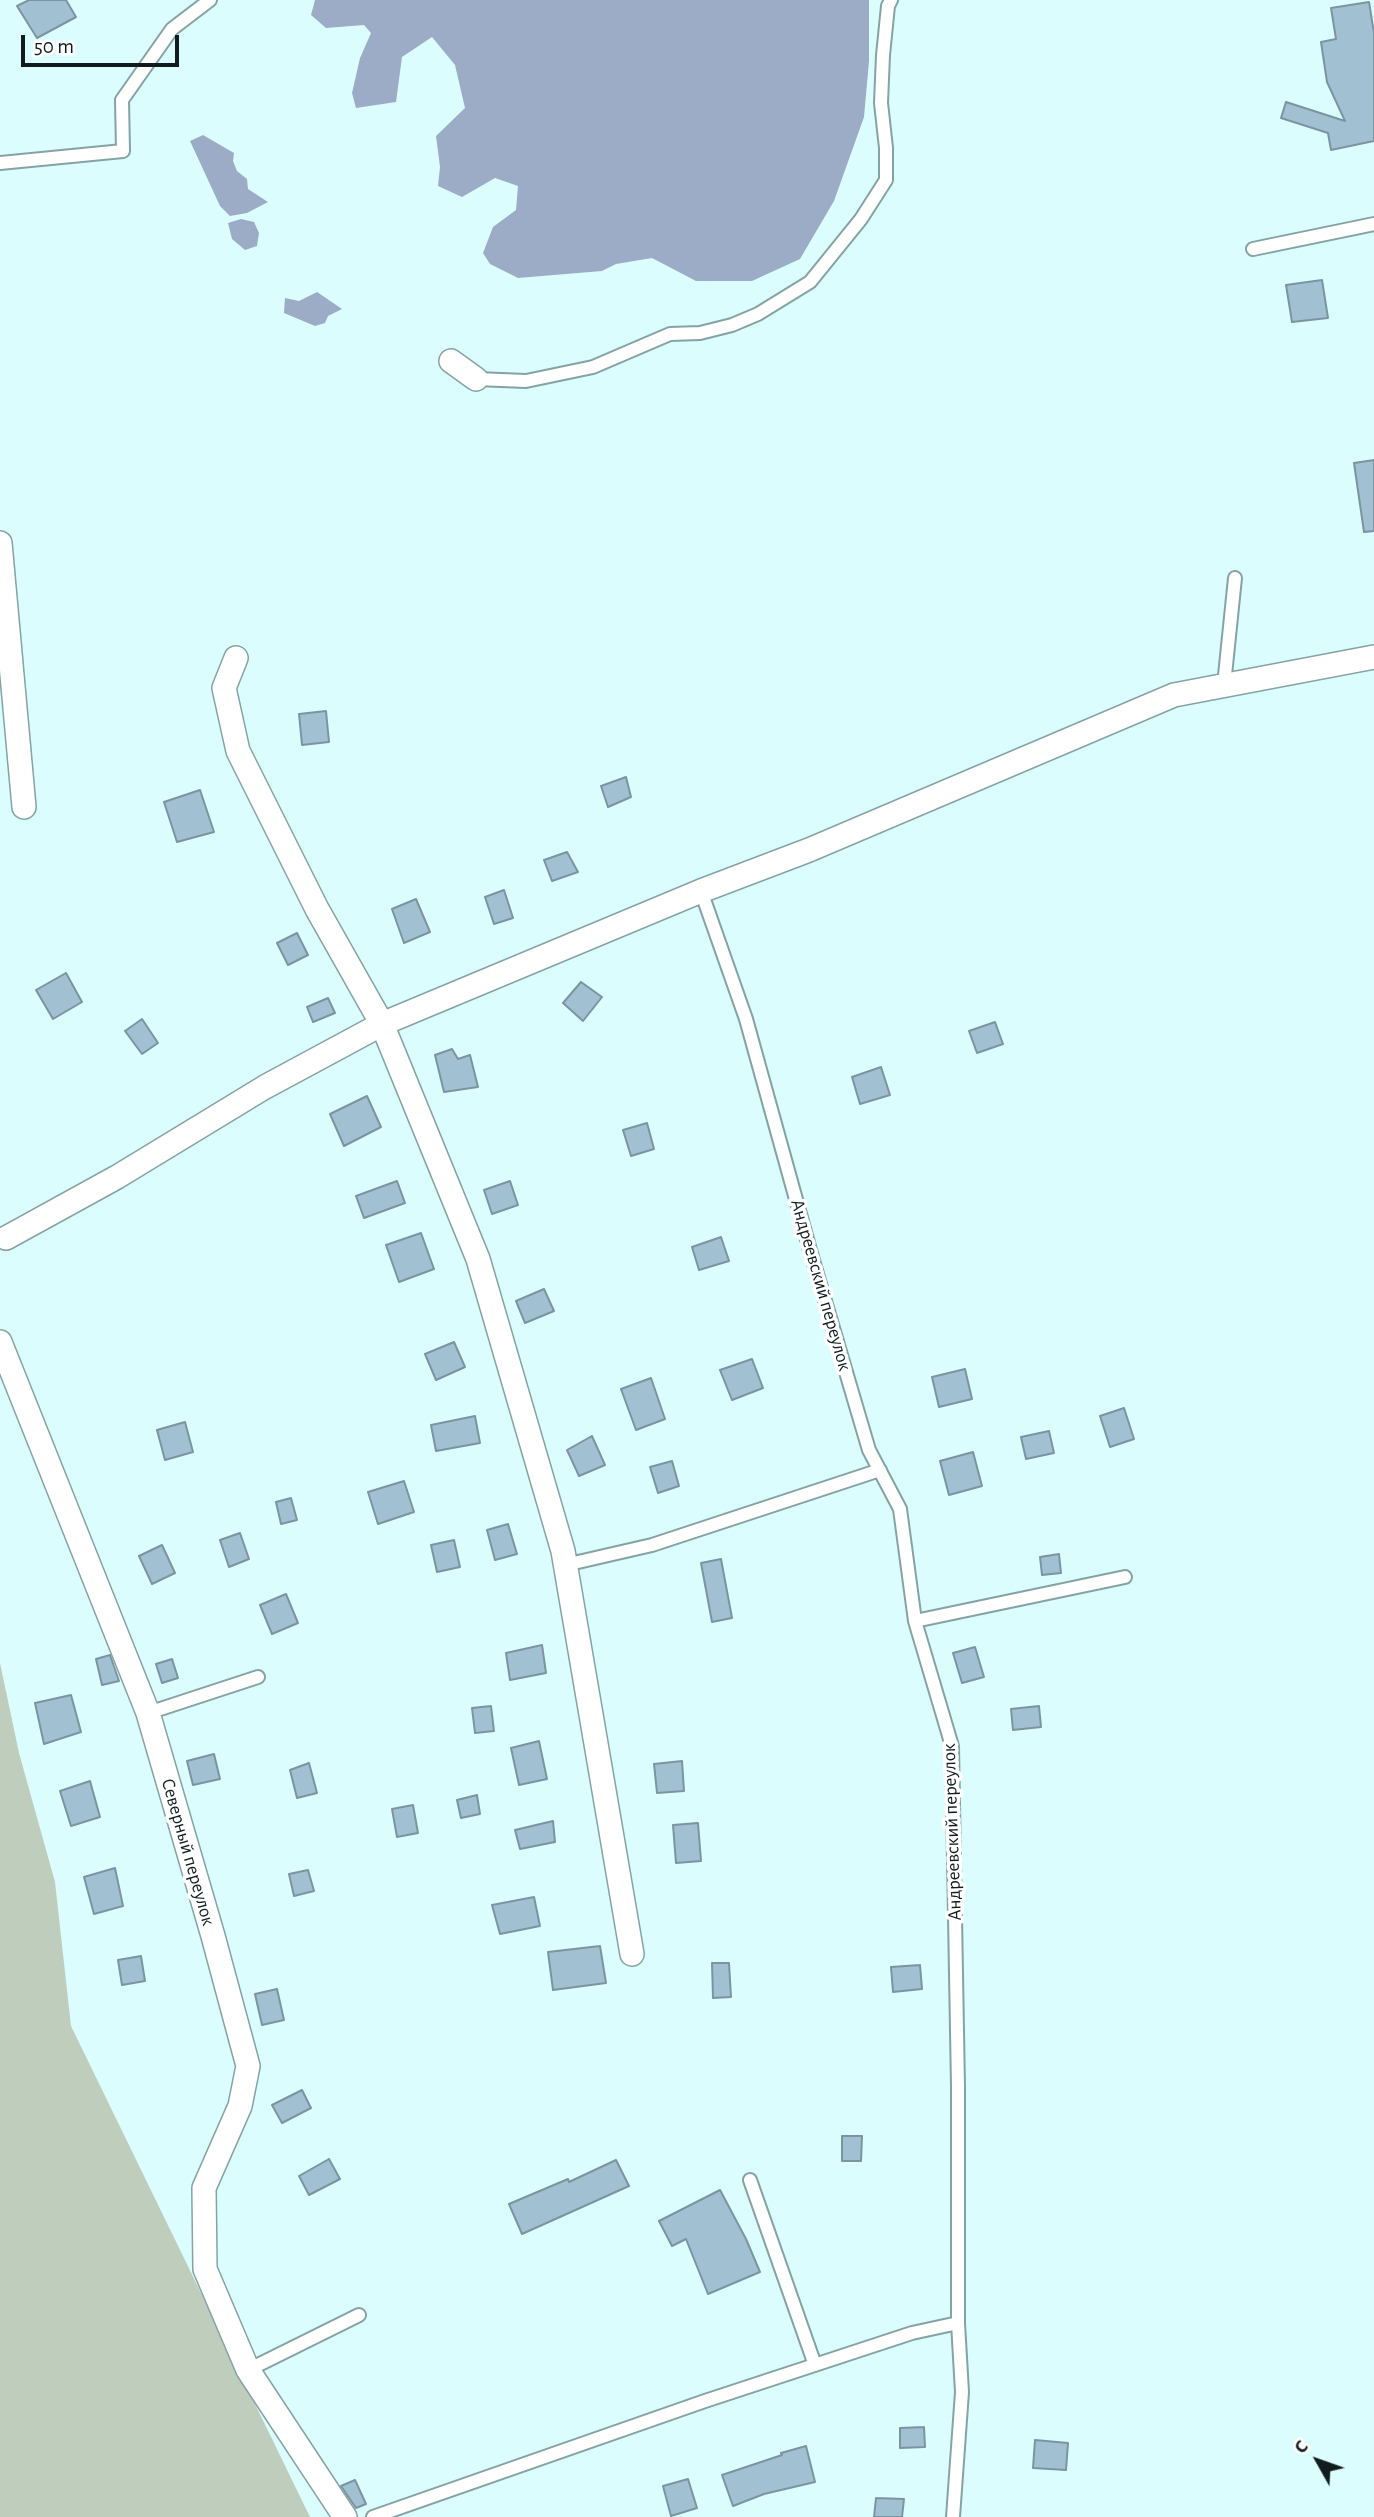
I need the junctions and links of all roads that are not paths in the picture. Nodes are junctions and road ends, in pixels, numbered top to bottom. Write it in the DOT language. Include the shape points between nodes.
graph roads {
  1 [pos="210,0"];
  2 [pos="891,0"];
  3 [pos="0,163"];
  4 [pos="1374,224"];
  5 [pos="1253,249"];
  6 [pos="451,361"];
  7 [pos="476,379"];
  8 [pos="0,543"];
  9 [pos="1235,578"];
  10 [pos="1374,657"];
  11 [pos="236,658"];
  12 [pos="1224,685"];
  13 [pos="7,696"];
  14 [pos="24,807"];
  15 [pos="701,891"];
  16 [pos="382,1024"];
  17 [pos="2,1239"];
  18 [pos="0,1342"];
  19 [pos="880,1470"];
  20 [pos="565,1565"];
  21 [pos="1125,1577"];
  22 [pos="915,1621"];
  23 [pos="258,1676"];
  24 [pos="148,1713"];
  25 [pos="632,1954"];
  26 [pos="750,2180"];
  27 [pos="359,2315"];
  28 [pos="958,2323"];
  29 [pos="815,2365"];
  30 [pos="248,2371"];
  31 [pos="345,2517"];
  32 [pos="373,2517"];
  33 [pos="953,2517"];
  1 -- 3 [label="lane" via="172,29 122,100 123,151"];
  2 -- 7 [label="lane" via="881,103 886,180 810,282 732,325 670,334 593,367 527,381"];
  4 -- 5 [label="lane"];
  6 -- 7 [label="street"];
  8 -- 13 [label="street"];
  9 -- 12 [label="lane"];
  10 -- 12 [label="street"];
  11 -- 16 [label="street" via="224,688 238,751 317,909"];
  12 -- 15 [label="street" via="1174,695"];
  13 -- 14 [label="street"];
  15 -- 16 [label="street"];
  15 -- 19 [label="lane, Андреевский переулок" via="746,1019 869,1450"];
  16 -- 17 [label="street"];
  16 -- 20 [label="street" via="478,1259"];
  18 -- 24 [label="street, Северный переулок"];
  19 -- 20 [label="lane" via="652,1545"];
  19 -- 22 [label="lane, Андреевский переулок" via="900,1509"];
  20 -- 25 [label="street"];
  21 -- 22 [label="lane"];
  22 -- 28 [label="lane, Андреевский переулок" via="952,1746"];
  23 -- 24 [label="lane"];
  24 -- 30 [label="street, Северный переулок" via="248,2066 240,2106 204,2188 205,2269"];
  26 -- 29 [label="lane"];
  27 -- 30 [label="lane"];
  28 -- 29 [label="lane"];
  28 -- 33 [label="lane, Андреевский переулок" via="962,2392"];
  29 -- 32 [label="lane"];
  30 -- 31 [label="street, Северный переулок"];
}
